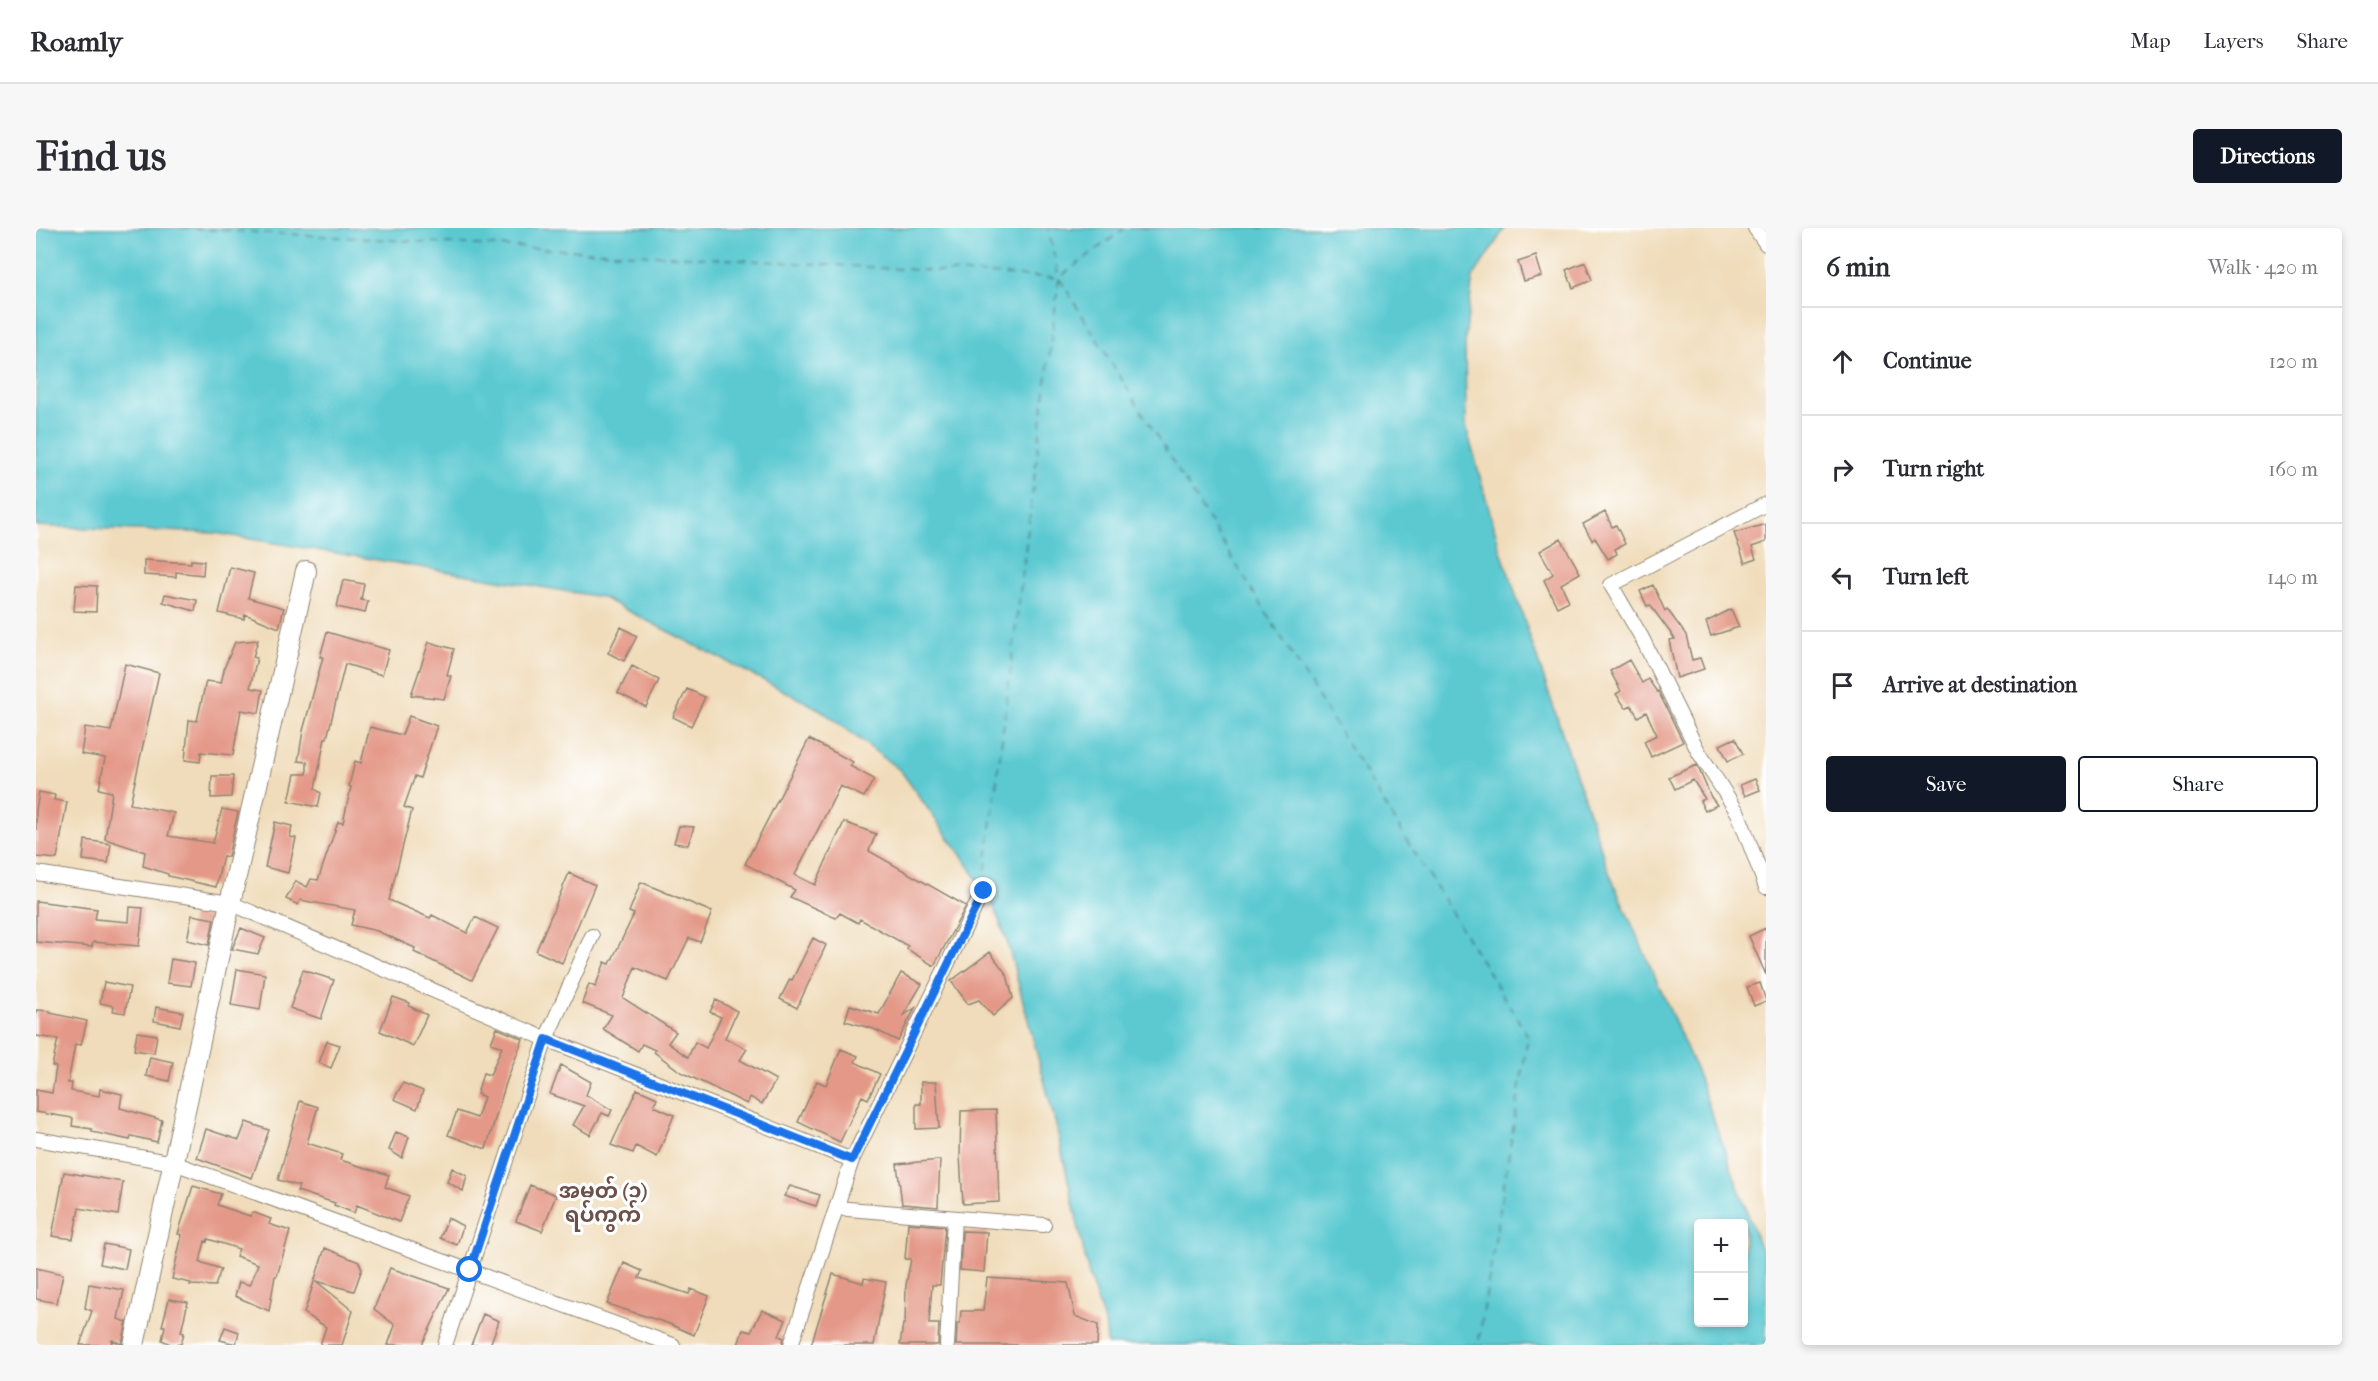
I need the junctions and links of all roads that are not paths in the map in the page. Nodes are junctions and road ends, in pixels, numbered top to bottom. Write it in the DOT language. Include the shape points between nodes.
graph roads {
  1 [pos="1755,228"];
  2 [pos="1766,244"];
  3 [pos="1766,504"];
  4 [pos="306,571"];
  5 [pos="36,873"];
  6 [pos="1766,887"];
  7 [pos="984,891"];
  8 [pos="230,903"];
  9 [pos="592,936"];
  10 [pos="546,1039"];
  11 [pos="36,1139"];
  12 [pos="852,1160"];
  13 [pos="174,1163"];
  14 [pos="836,1208"];
  15 [pos="954,1218"];
  16 [pos="1044,1225"];
  17 [pos="470,1270"];
  18 [pos="134,1345"];
  19 [pos="445,1345"];
  20 [pos="673,1345"];
  21 [pos="791,1345"];
  22 [pos="946,1345"];
  1 -- 2 [label="street"];
  3 -- 6 [label="street" via="1611,585 1698,751 1738,813"];
  4 -- 8 [label="street"];
  5 -- 8 [label="street"];
  7 -- 12 [label="street"];
  8 -- 10 [label="street"];
  8 -- 13 [label="street"];
  9 -- 10 [label="street"];
  10 -- 12 [label="street"];
  10 -- 17 [label="street"];
  11 -- 13 [label="street"];
  12 -- 14 [label="street"];
  13 -- 17 [label="street"];
  13 -- 18 [label="street"];
  14 -- 15 [label="street"];
  14 -- 21 [label="street"];
  15 -- 16 [label="street"];
  15 -- 22 [label="street"];
  17 -- 19 [label="street"];
  17 -- 20 [label="street"];
}
